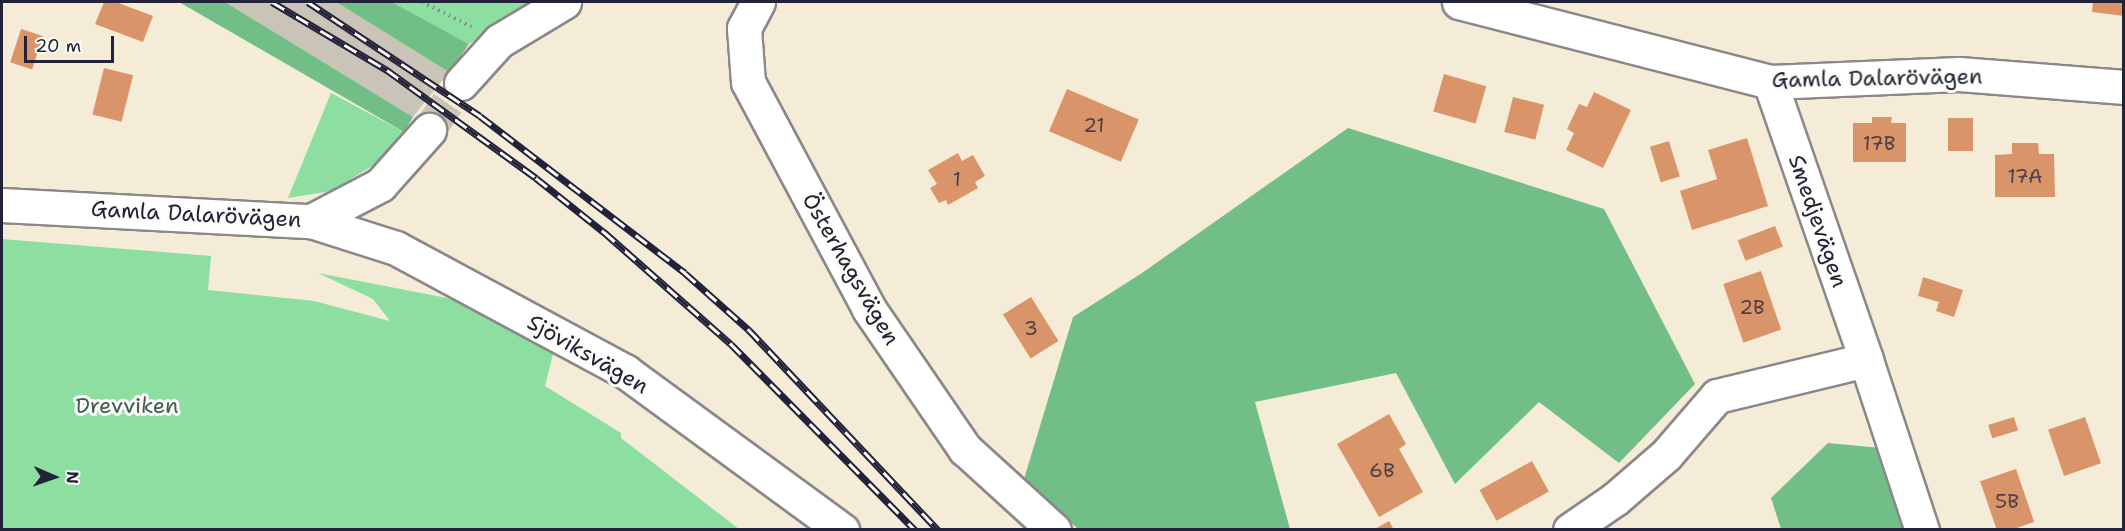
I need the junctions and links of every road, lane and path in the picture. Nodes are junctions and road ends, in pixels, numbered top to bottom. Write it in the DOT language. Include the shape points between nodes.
graph roads {
  1 [pos="422,2"];
  2 [pos="564,2"];
  3 [pos="758,2"];
  4 [pos="1459,2"];
  5 [pos="499,40"];
  6 [pos="1770,82"];
  7 [pos="461,83"];
  8 [pos="2124,87"];
  9 [pos="429,130"];
  10 [pos="2,205"];
  11 [pos="311,220"];
  12 [pos="1866,360"];
  13 [pos="842,530"];
  14 [pos="1054,530"];
  15 [pos="1570,530"];
  16 [pos="1922,530"];
  1 -- 5 [label="path"];
  2 -- 5 [label="street"];
  3 -- 14 [label="street, Österhagsvägen" via="744,28 748,82 868,309 965,449"];
  4 -- 6 [label="street, Gamla Dalarövägen"];
  5 -- 7 [label="street"];
  6 -- 8 [label="street, Gamla Dalarövägen" via="1959,74"];
  6 -- 12 [label="street, Smedjevägen"];
  9 -- 11 [label="street, Gamla Dalarövägen" via="380,185"];
  10 -- 11 [label="street, Gamla Dalarövägen"];
  11 -- 13 [label="street, Sjöviksvägen" via="396,248 626,372"];
  12 -- 15 [label="street" via="1717,396 1666,455 1615,499"];
  12 -- 16 [label="street, Smedjevägen"];
}
